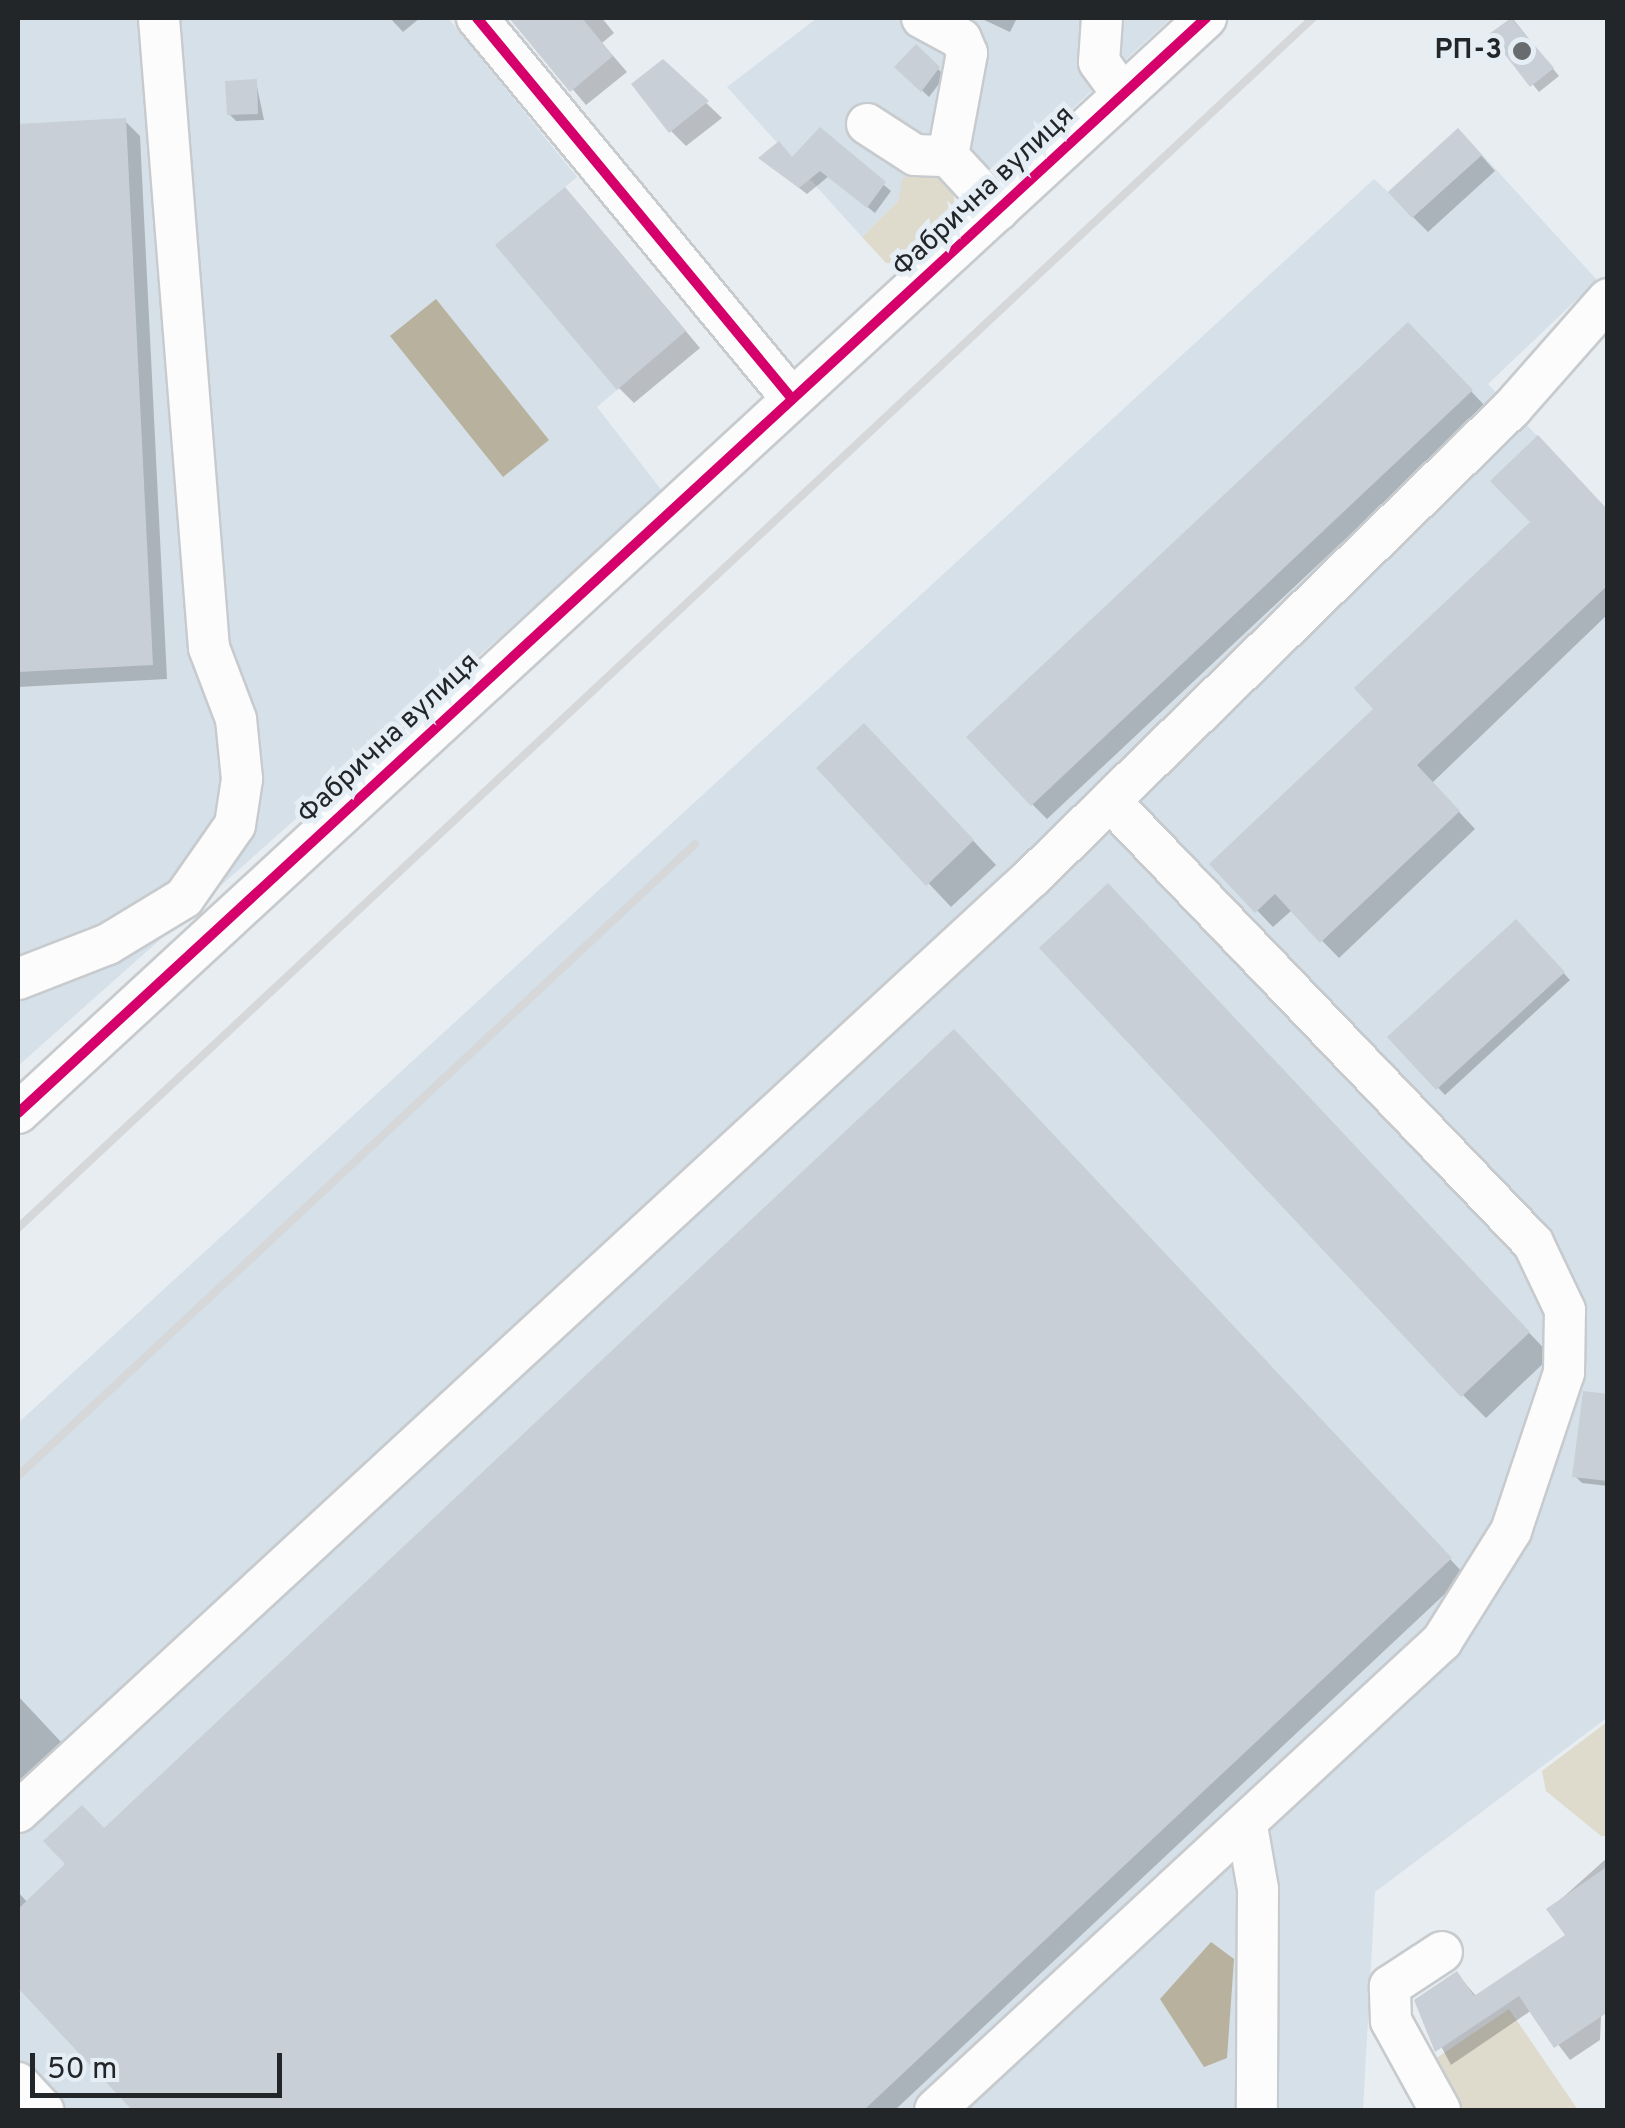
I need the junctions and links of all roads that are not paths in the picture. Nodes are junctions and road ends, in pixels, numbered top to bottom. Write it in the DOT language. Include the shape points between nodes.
graph roads {
  1 [pos="159,18"];
  2 [pos="477,18"];
  3 [pos="922,18"];
  4 [pos="1102,18"];
  5 [pos="1206,18"];
  6 [pos="1122,94"];
  7 [pos="866,124"];
  8 [pos="948,156"];
  9 [pos="998,210"];
  10 [pos="1608,299"];
  11 [pos="791,398"];
  12 [pos="1110,801"];
  13 [pos="18,979"];
  14 [pos="18,1113"];
  15 [pos="18,1812"];
  16 [pos="1246,1826"];
  17 [pos="1442,1952"];
  18 [pos="18,2083"];
  19 [pos="43,2110"];
  20 [pos="935,2110"];
  21 [pos="1257,2110"];
  22 [pos="1440,2110"];
  1 -- 13 [label="street" via="209,648 236,720 242,780 235,825 184,898 108,944"];
  2 -- 11 [label="street"];
  3 -- 8 [label="street" via="961,39 968,54"];
  4 -- 6 [label="street" via="1099,62"];
  5 -- 6 [label="street, Фабрична вулиця"];
  6 -- 9 [label="street, Фабрична вулиця"];
  7 -- 8 [label="street" via="905,151"];
  8 -- 9 [label="street"];
  9 -- 11 [label="street, Фабрична вулиця"];
  10 -- 12 [label="street" via="1512,408"];
  11 -- 14 [label="street, Фабрична вулиця"];
  12 -- 15 [label="street"];
  12 -- 16 [label="street" via="1476,1175 1533,1243 1565,1310 1552,1420 1486,1580 1397,1688"];
  16 -- 20 [label="street"];
  16 -- 21 [label="street" via="1258,1889"];
  17 -- 22 [label="street" via="1390,1986 1391,2022"];
  18 -- 19 [label="street"];
}
